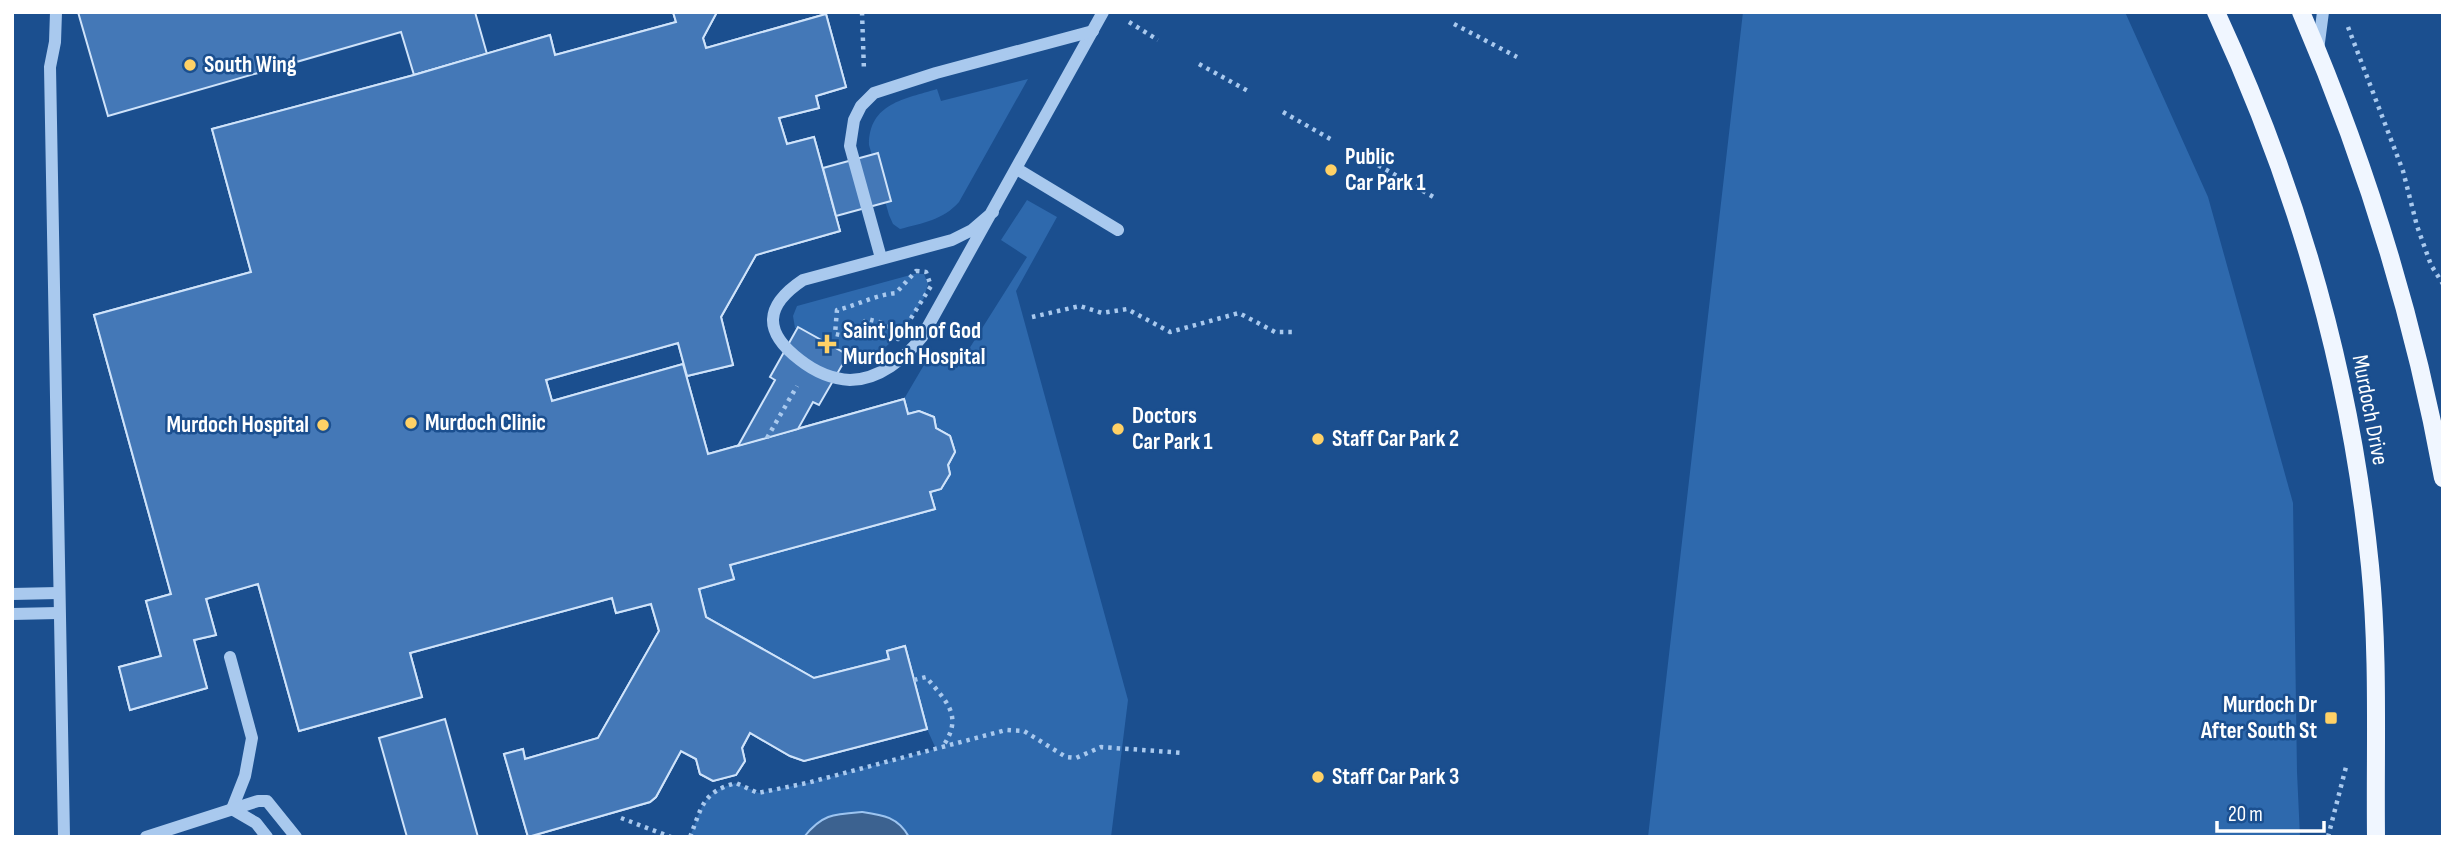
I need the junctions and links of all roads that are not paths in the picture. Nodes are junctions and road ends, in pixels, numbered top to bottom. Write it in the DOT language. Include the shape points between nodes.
graph roads {
  1 [pos="56,12"];
  2 [pos="1103,12"];
  3 [pos="2216,12"];
  4 [pos="2301,12"];
  5 [pos="2323,12"];
  6 [pos="1093,31"];
  7 [pos="2318,52"];
  8 [pos="1017,169"];
  9 [pos="993,212"];
  10 [pos="1118,230"];
  11 [pos="881,258"];
  12 [pos="2443,478"];
  13 [pos="58,593"];
  14 [pos="12,594"];
  15 [pos="58,613"];
  16 [pos="12,614"];
  17 [pos="230,657"];
  18 [pos="232,809"];
  19 [pos="64,837"];
  20 [pos="146,837"];
  21 [pos="267,837"];
  22 [pos="296,837"];
  23 [pos="2376,837"];
  1 -- 13 [label="street" via="50,67"];
  2 -- 6 [label="street"];
  3 -- 23 [label="main road, Murdoch Drive" via="2241,66 2308,249 2346,399 2370,569"];
  4 -- 7 [label="main road"];
  5 -- 7 [label="street"];
  6 -- 8 [label="street"];
  6 -- 11 [label="street" via="874,93 861,106 850,146"];
  7 -- 12 [label="main road" via="2389,249 2424,381"];
  8 -- 9 [label="street"];
  8 -- 10 [label="street"];
  9 -- 11 [label="street" via="951,240"];
  9 -- 11 [label="street" via="922,337 895,364 851,380 828,376 788,352 772,325 779,300 803,280"];
  13 -- 14 [label="street"];
  13 -- 15 [label="street"];
  15 -- 16 [label="street"];
  15 -- 19 [label="street"];
  17 -- 18 [label="street" via="252,738 245,776"];
  18 -- 20 [label="street"];
  18 -- 21 [label="street" via="256,823"];
  18 -- 22 [label="street" via="267,801"];
}
